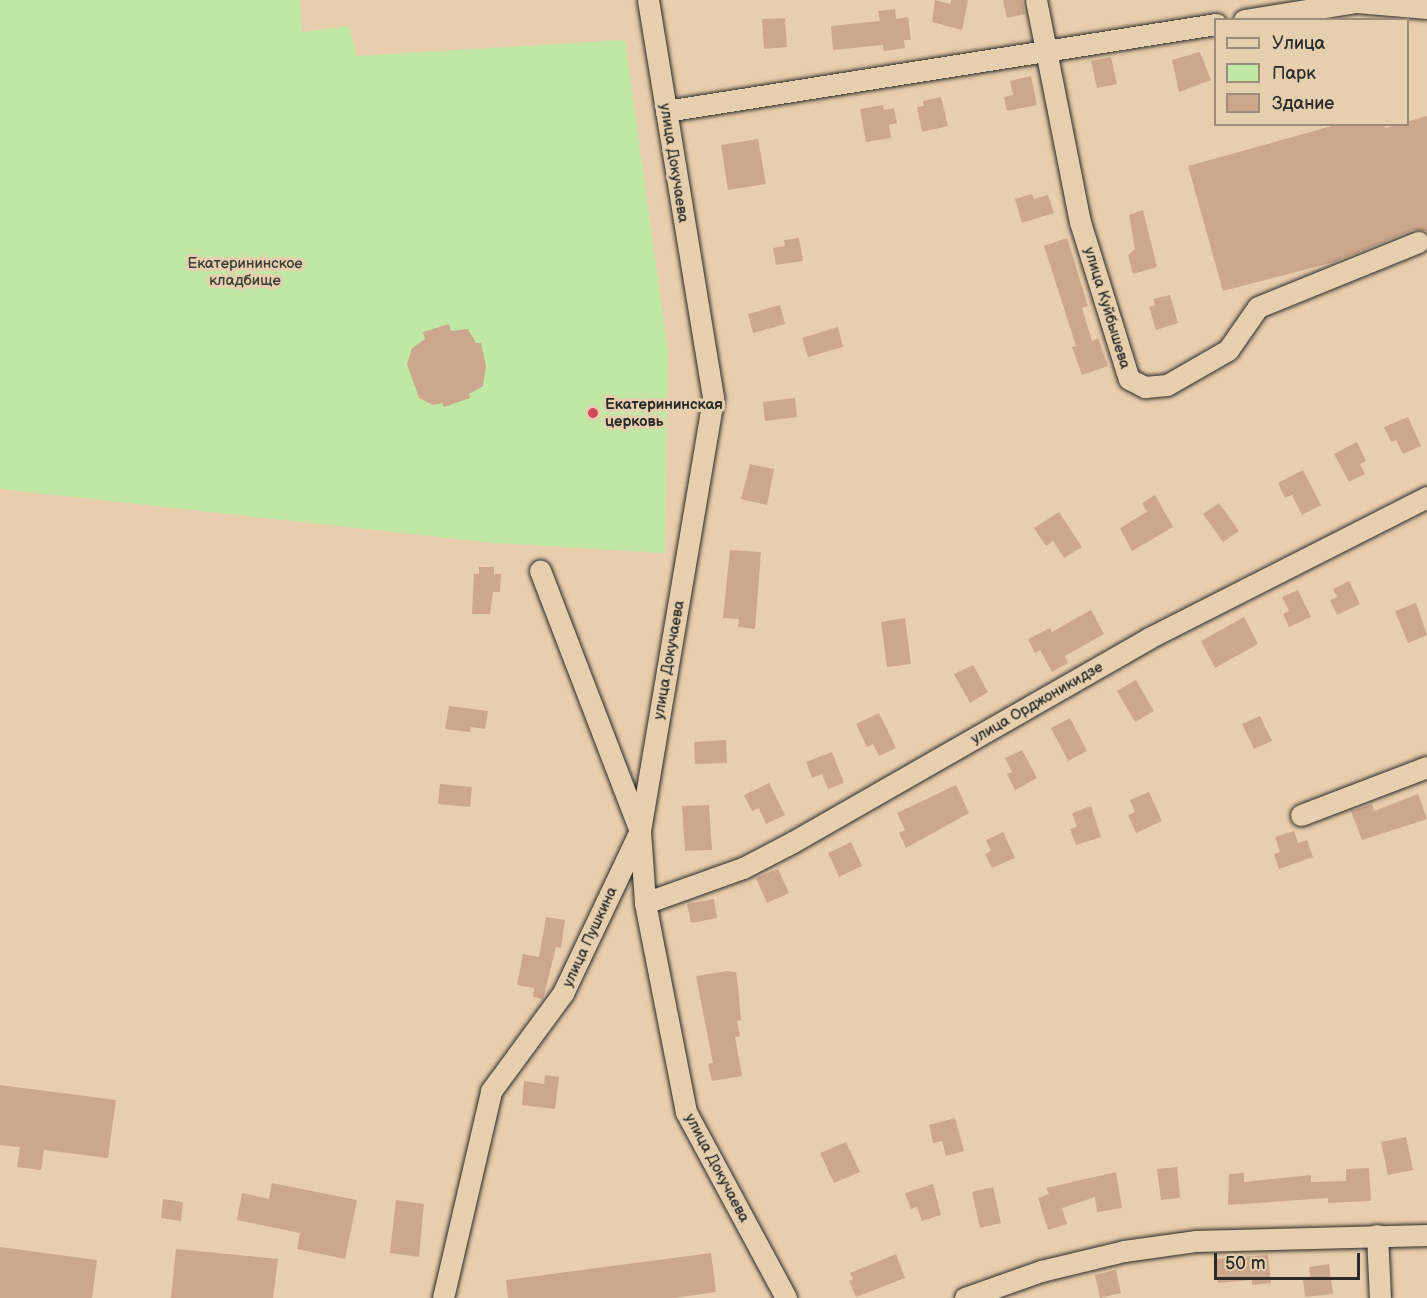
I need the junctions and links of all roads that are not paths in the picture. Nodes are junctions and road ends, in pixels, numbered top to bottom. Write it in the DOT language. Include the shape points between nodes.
graph roads {
  1 [pos="648,0"];
  2 [pos="1036,0"];
  3 [pos="1359,1"];
  4 [pos="1427,8"];
  5 [pos="1256,18"];
  6 [pos="1214,24"];
  7 [pos="1043,51"];
  8 [pos="666,111"];
  9 [pos="1418,242"];
  10 [pos="1427,497"];
  11 [pos="540,571"];
  12 [pos="1427,767"];
  13 [pos="1301,815"];
  14 [pos="640,831"];
  15 [pos="645,903"];
  16 [pos="1377,1235"];
  17 [pos="1427,1235"];
  18 [pos="443,1298"];
  19 [pos="786,1298"];
  20 [pos="965,1298"];
  21 [pos="1380,1298"];
  1 -- 8 [label="street, улица Докучаева"];
  2 -- 7 [label="street, улица Куйбышева"];
  3 -- 4 [label="street"];
  3 -- 5 [label="street"];
  6 -- 7 [label="street"];
  7 -- 8 [label="street"];
  7 -- 9 [label="street, улица Куйбышева" via="1080,222 1129,379 1145,387 1167,385 1228,350 1258,307"];
  8 -- 14 [label="street, улица Докучаева" via="713,399"];
  10 -- 15 [label="street, улица Орджоникидзе" via="1149,638 793,842 742,868"];
  11 -- 14 [label="street"];
  12 -- 13 [label="street"];
  14 -- 15 [label="street, улица Докучаева"];
  14 -- 18 [label="street, улица Пушкина" via="563,993 491,1091"];
  15 -- 19 [label="street, улица Докучаева" via="686,1112"];
  16 -- 17 [label="street"];
  16 -- 20 [label="street" via="1196,1241 1124,1251 1041,1271"];
  16 -- 21 [label="street"];
}
